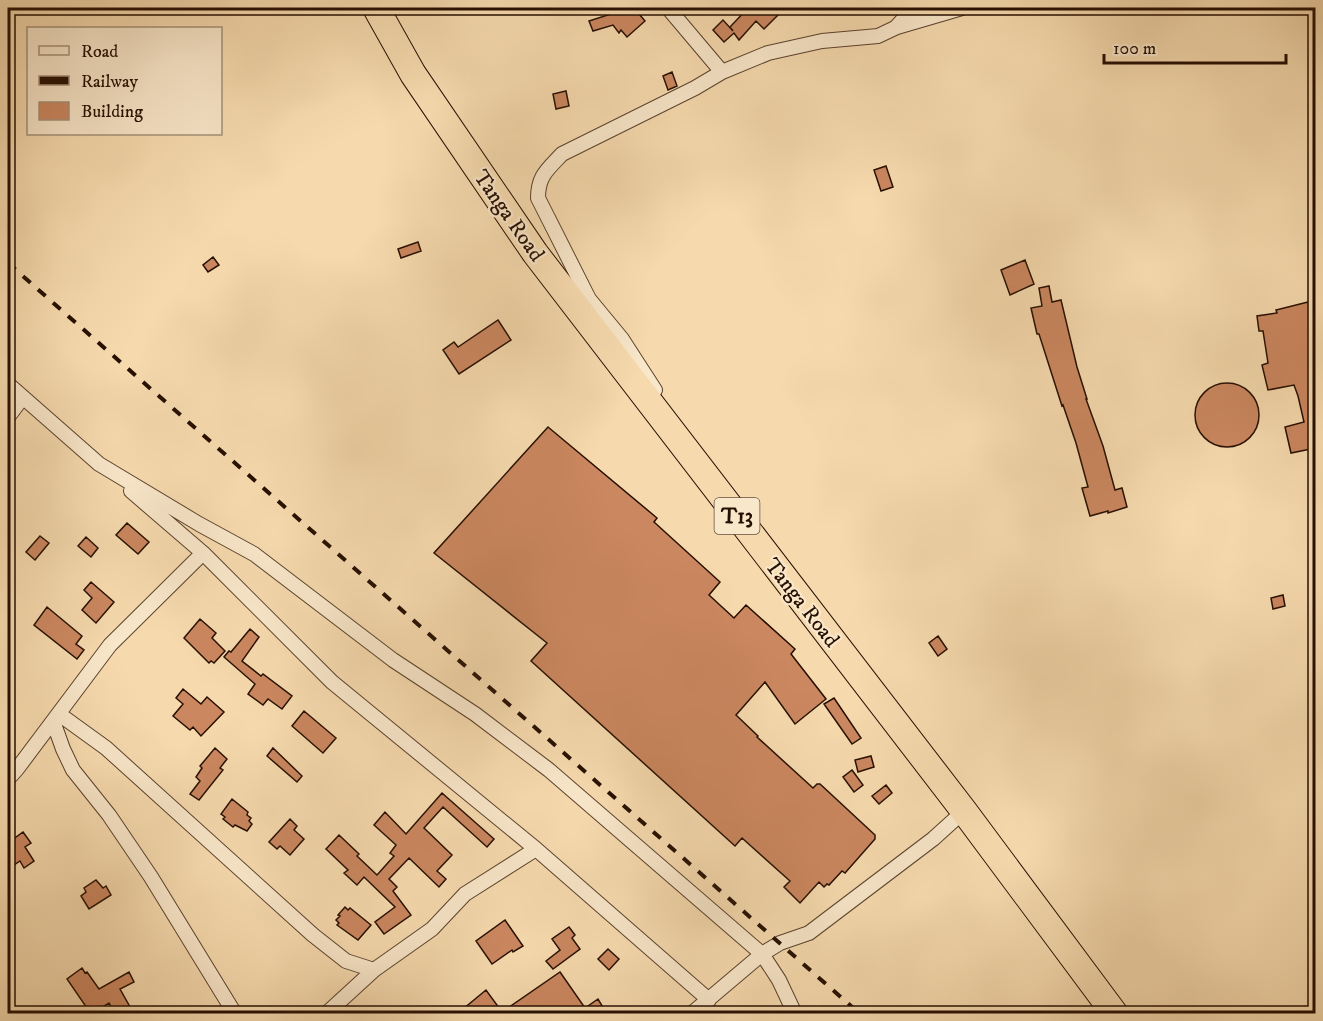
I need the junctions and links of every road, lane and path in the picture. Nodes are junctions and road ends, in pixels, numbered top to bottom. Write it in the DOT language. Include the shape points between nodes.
graph roads {
  1 [pos="376,8"];
  2 [pos="668,8"];
  3 [pos="914,8"];
  4 [pos="962,8"];
  5 [pos="897,27"];
  6 [pos="722,72"];
  7 [pos="8,384"];
  8 [pos="23,397"];
  9 [pos="8,417"];
  10 [pos="694,460"];
  11 [pos="99,464"];
  12 [pos="203,553"];
  13 [pos="56,717"];
  14 [pos="8,779"];
  15 [pos="964,811"];
  16 [pos="536,849"];
  17 [pos="762,954"];
  18 [pos="374,970"];
  19 [pos="709,1000"];
  20 [pos="235,1014"];
  21 [pos="326,1014"];
  22 [pos="691,1014"];
  23 [pos="795,1014"];
  24 [pos="1115,1014"];
  1 -- 10 [label="highway, Tanga Road / T13" via="413,74 536,253"];
  2 -- 6 [label="street"];
  3 -- 5 [label="street"];
  4 -- 5 [label="street"];
  5 -- 6 [label="street" via="878,36 822,41 768,53"];
  6 -- 10 [label="street" via="562,154 538,184 538,198 588,299 622,339"];
  7 -- 8 [label="street"];
  8 -- 9 [label="street"];
  8 -- 11 [label="street"];
  10 -- 15 [label="highway, Tanga Road / T13"];
  11 -- 12 [label="street"];
  11 -- 17 [label="street" via="254,554 393,660 475,714 549,770"];
  12 -- 13 [label="street" via="110,645"];
  12 -- 16 [label="street" via="332,682"];
  13 -- 14 [label="street"];
  13 -- 18 [label="street" via="106,748 313,935 346,961"];
  13 -- 20 [label="street" via="63,749 73,770 152,877"];
  15 -- 17 [label="street" via="809,933"];
  15 -- 24 [label="highway, Tanga Road / T13"];
  16 -- 18 [label="street" via="465,894 432,929"];
  16 -- 19 [label="street"];
  17 -- 19 [label="street"];
  17 -- 23 [label="street"];
  18 -- 21 [label="street"];
  19 -- 22 [label="street"];
}
